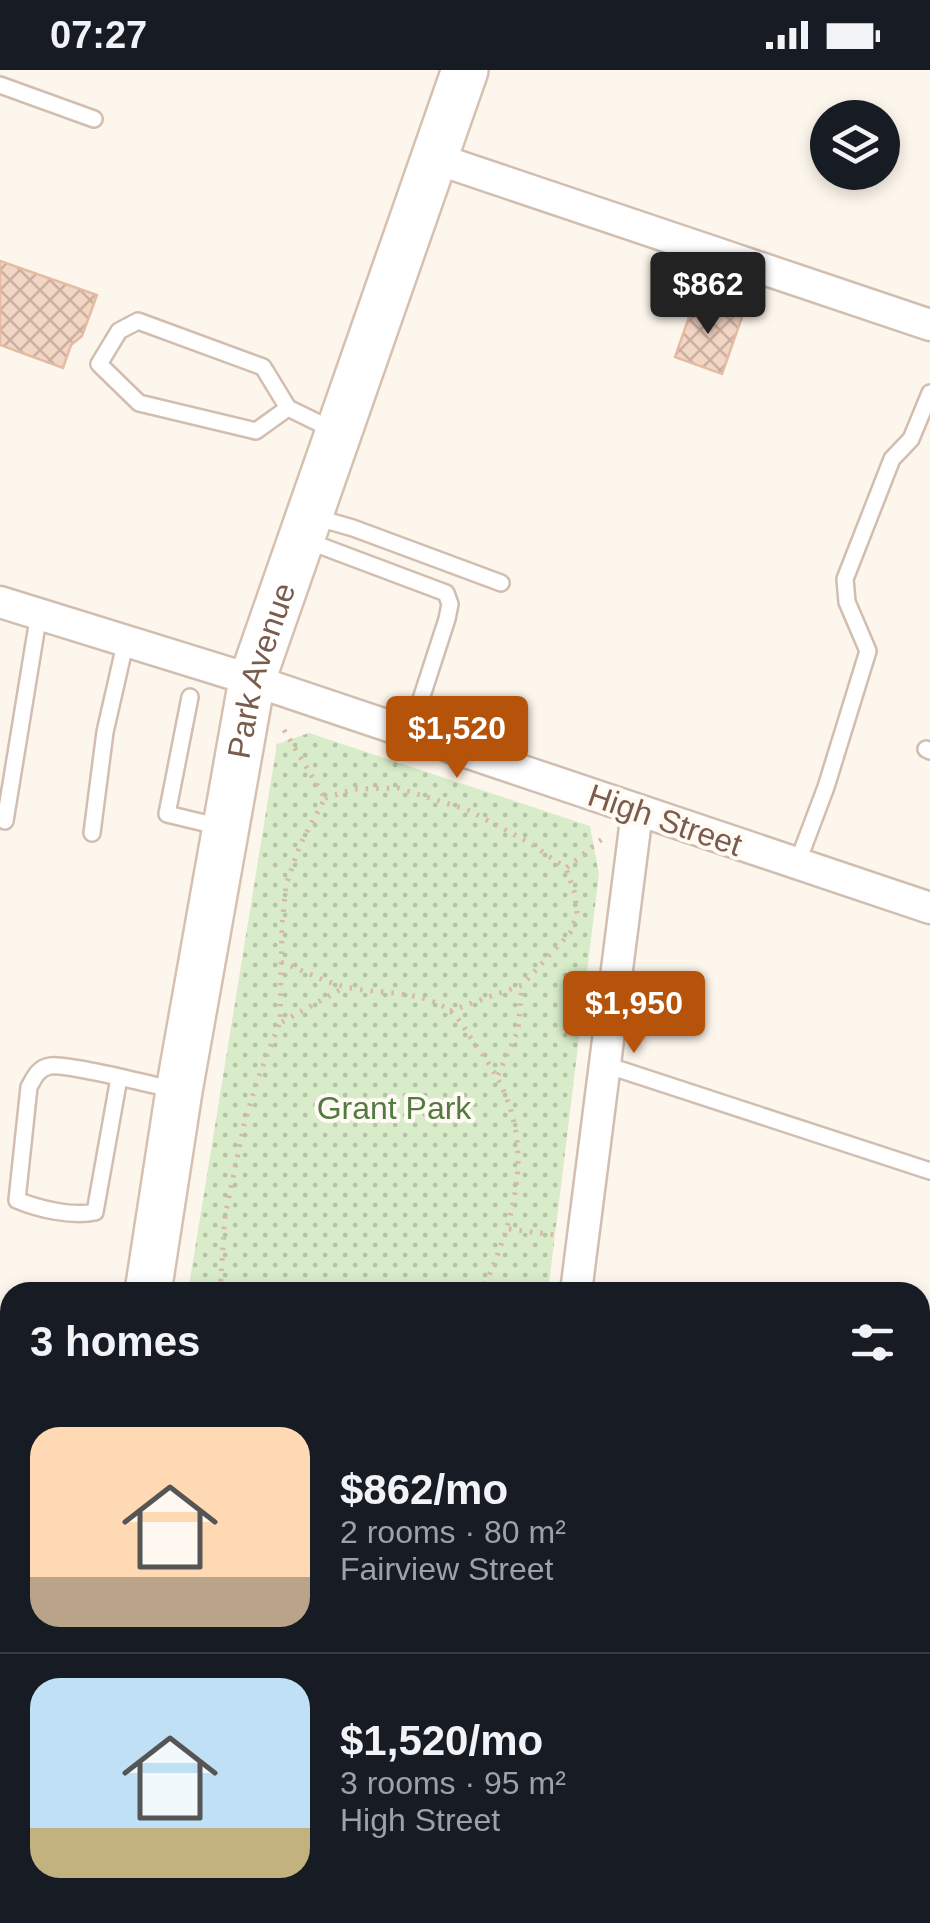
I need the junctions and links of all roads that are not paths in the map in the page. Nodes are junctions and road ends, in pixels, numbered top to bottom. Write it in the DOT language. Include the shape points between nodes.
graph roads {
  1 [pos="464,70"];
  2 [pos="0,84"];
  3 [pos="94,119"];
  4 [pos="434,158"];
  5 [pos="930,325"];
  6 [pos="930,393"];
  7 [pos="288,408"];
  8 [pos="338,433"];
  9 [pos="306,528"];
  10 [pos="500,583"];
  11 [pos="0,602"];
  12 [pos="39,614"];
  13 [pos="126,640"];
  14 [pos="252,680"];
  15 [pos="190,697"];
  16 [pos="410,732"];
  17 [pos="637,812"];
  18 [pos="5,821"];
  19 [pos="225,828"];
  20 [pos="92,833"];
  21 [pos="797,864"];
  22 [pos="930,908"];
  23 [pos="603,1064"];
  24 [pos="119,1078"];
  25 [pos="178,1091"];
  26 [pos="930,1172"];
  27 [pos="149,1282"];
  28 [pos="577,1282"];
  1 -- 4 [label="street, Park Avenue"];
  2 -- 3 [label="lane"];
  4 -- 5 [label="street"];
  4 -- 8 [label="street, Park Avenue"];
  6 -- 21 [label="lane" via="911,439 892,459 844,579 868,650"];
  7 -- 7 [label="lane" via="263,367 138,321 119,331 100,364 139,402 256,431"];
  7 -- 8 [label="lane"];
  8 -- 9 [label="street, Park Avenue"];
  9 -- 10 [label="lane" via="353,528"];
  9 -- 14 [label="street, Park Avenue"];
  9 -- 16 [label="lane" via="446,593 447,618"];
  11 -- 12 [label="street, High Street"];
  12 -- 13 [label="street, High Street"];
  12 -- 18 [label="lane"];
  13 -- 14 [label="street, High Street"];
  13 -- 20 [label="lane"];
  14 -- 16 [label="street, High Street"];
  14 -- 19 [label="street, Park Avenue"];
  15 -- 19 [label="lane" via="167,814"];
  16 -- 17 [label="street, High Street"];
  17 -- 21 [label="street, High Street"];
  17 -- 23 [label="street"];
  19 -- 25 [label="street, Park Avenue"];
  21 -- 22 [label="street, High Street"];
  23 -- 26 [label="lane"];
  23 -- 28 [label="street"];
  24 -- 24 [label="lane" via="51,1066 36,1074 17,1200 95,1212"];
  24 -- 25 [label="lane"];
  25 -- 27 [label="street, Park Avenue"];
}
